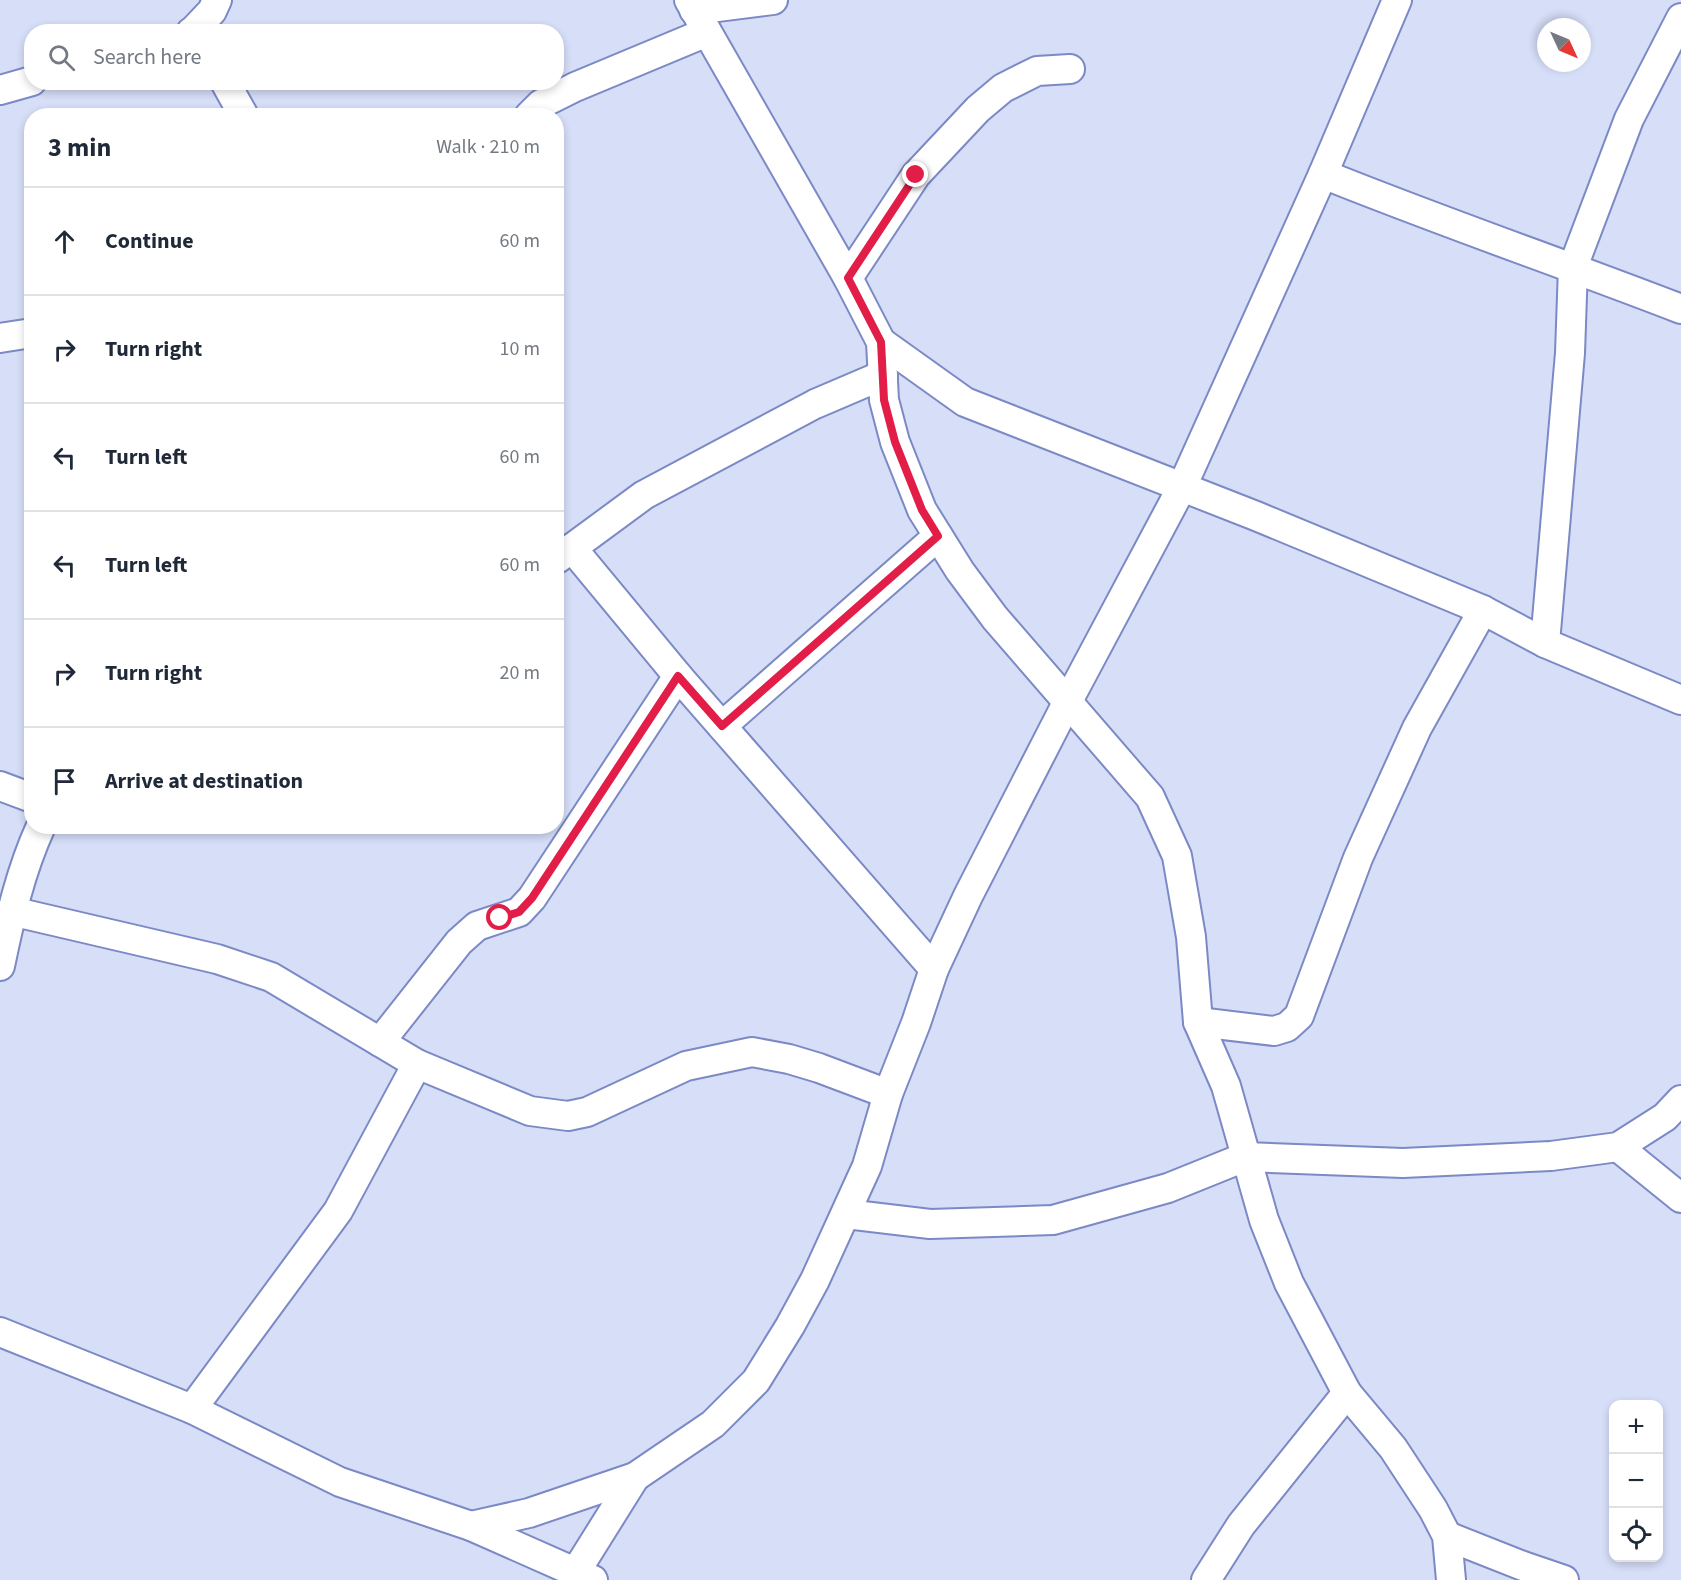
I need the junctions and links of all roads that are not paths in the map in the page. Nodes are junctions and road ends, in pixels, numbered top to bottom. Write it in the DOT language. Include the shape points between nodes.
graph roads {
  1 [pos="217,0"];
  2 [pos="773,0"];
  3 [pos="1396,0"];
  4 [pos="697,14"];
  5 [pos="1681,18"];
  6 [pos="200,24"];
  7 [pos="1070,69"];
  8 [pos="24,83"];
  9 [pos="0,90"];
  10 [pos="229,90"];
  11 [pos="240,108"];
  12 [pos="537,108"];
  13 [pos="1323,174"];
  14 [pos="1573,267"];
  15 [pos="848,278"];
  16 [pos="1681,309"];
  17 [pos="24,334"];
  18 [pos="0,338"];
  19 [pos="881,342"];
  20 [pos="883,375"];
  21 [pos="1182,487"];
  22 [pos="938,536"];
  23 [pos="565,554"];
  24 [pos="1483,610"];
  25 [pos="1545,643"];
  26 [pos="678,676"];
  27 [pos="1681,700"];
  28 [pos="1068,701"];
  29 [pos="722,726"];
  30 [pos="0,786"];
  31 [pos="24,795"];
  32 [pos="37,834"];
  33 [pos="11,911"];
  34 [pos="0,966"];
  35 [pos="934,969"];
  36 [pos="1198,1023"];
  37 [pos="380,1042"];
  38 [pos="417,1064"];
  39 [pos="888,1094"];
  40 [pos="1681,1100"];
  41 [pos="1618,1147"];
  42 [pos="1245,1157"];
  43 [pos="1681,1198"];
  44 [pos="846,1214"];
  45 [pos="0,1332"];
  46 [pos="1347,1393"];
  47 [pos="192,1408"];
  48 [pos="634,1477"];
  49 [pos="471,1526"];
  50 [pos="1447,1536"];
  51 [pos="584,1576"];
  52 [pos="1206,1580"];
  53 [pos="1451,1580"];
  54 [pos="1564,1580"];
  1 -- 6 [label="street"];
  2 -- 4 [label="street"];
  3 -- 13 [label="street"];
  4 -- 12 [label="street"];
  4 -- 15 [label="street"];
  5 -- 14 [label="street" via="1629,119"];
  7 -- 15 [label="street" via="1037,71 1004,87 978,109 916,175"];
  8 -- 9 [label="street"];
  10 -- 11 [label="street"];
  13 -- 14 [label="street"];
  13 -- 21 [label="street"];
  14 -- 16 [label="street"];
  14 -- 25 [label="street" via="1570,353"];
  15 -- 19 [label="street"];
  17 -- 18 [label="street"];
  19 -- 20 [label="street"];
  19 -- 21 [label="street" via="965,402"];
  20 -- 22 [label="street" via="884,400 895,442 922,510"];
  20 -- 23 [label="street" via="815,404 644,495"];
  21 -- 24 [label="street"];
  21 -- 28 [label="street"];
  22 -- 28 [label="street" via="995,618"];
  22 -- 29 [label="street"];
  23 -- 26 [label="street"];
  24 -- 25 [label="street"];
  24 -- 36 [label="street" via="1418,728 1358,858 1299,1016 1287,1027 1274,1031"];
  25 -- 27 [label="street"];
  26 -- 29 [label="street"];
  26 -- 37 [label="street" via="532,898 519,912 477,926 459,942"];
  28 -- 35 [label="street"];
  28 -- 36 [label="street" via="1150,797 1177,856 1191,937"];
  29 -- 35 [label="street"];
  30 -- 31 [label="street"];
  32 -- 33 [label="street"];
  33 -- 34 [label="street"];
  33 -- 37 [label="street" via="217,959 272,977"];
  35 -- 39 [label="street"];
  36 -- 42 [label="street" via="1226,1086"];
  37 -- 38 [label="street"];
  38 -- 39 [label="street" via="530,1111 568,1116 587,1112 686,1066 752,1052 819,1068"];
  38 -- 47 [label="street" via="338,1210"];
  39 -- 44 [label="street" via="867,1166"];
  40 -- 41 [label="street" via="1665,1117"];
  41 -- 42 [label="street" via="1551,1156 1403,1163"];
  41 -- 43 [label="street"];
  42 -- 44 [label="street" via="1168,1188 1053,1220 930,1224"];
  42 -- 46 [label="street" via="1289,1283"];
  44 -- 48 [label="street" via="815,1280 756,1382 713,1424"];
  45 -- 47 [label="street"];
  46 -- 50 [label="street" via="1393,1448"];
  46 -- 52 [label="street" via="1241,1526"];
  47 -- 49 [label="street" via="340,1482"];
  48 -- 49 [label="street" via="529,1513"];
  48 -- 51 [label="street"];
  49 -- 51 [label="street"];
  50 -- 53 [label="street"];
  50 -- 54 [label="street"];
}
